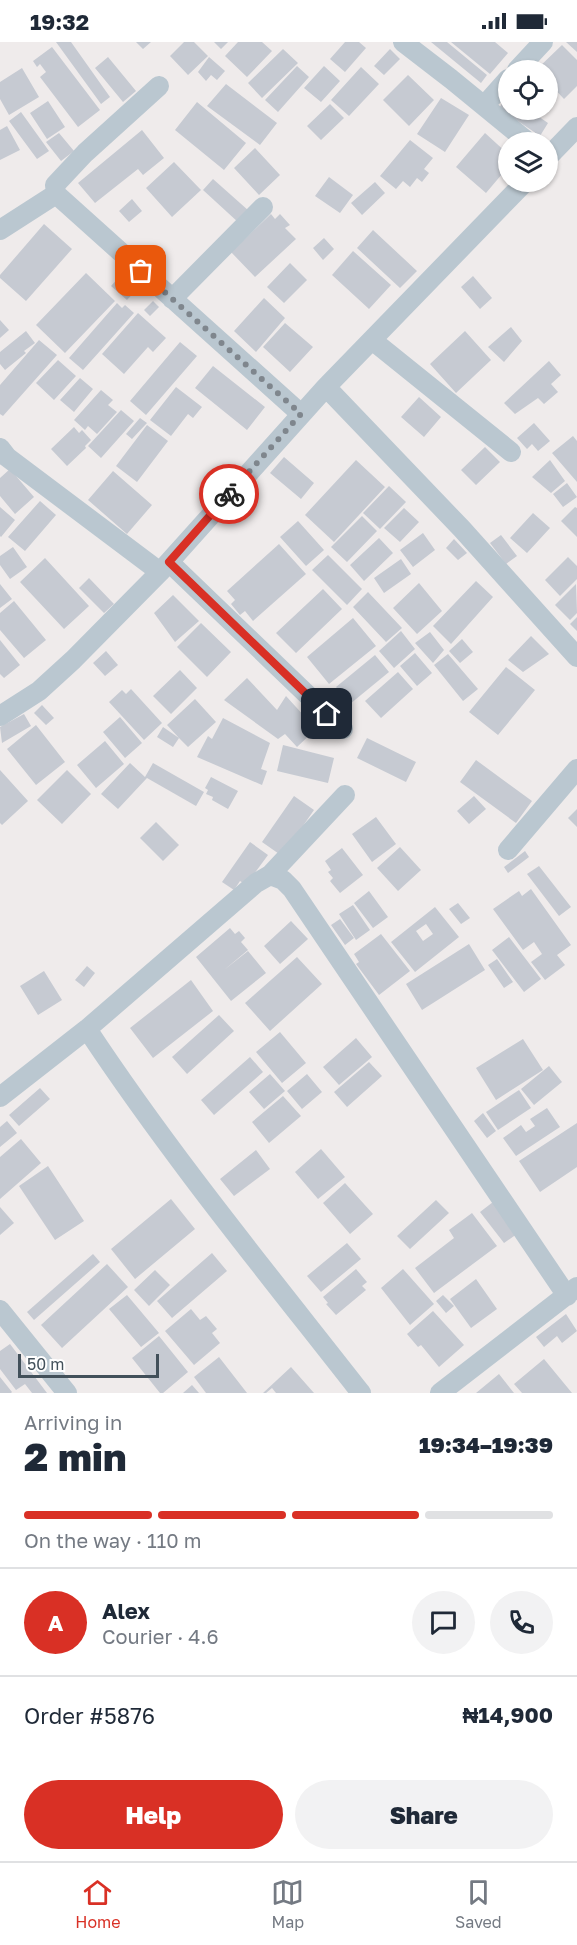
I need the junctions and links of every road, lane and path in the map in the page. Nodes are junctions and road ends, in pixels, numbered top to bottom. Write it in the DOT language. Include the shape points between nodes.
graph roads {
  1 [pos="403,42"];
  2 [pos="543,42"];
  3 [pos="526,60"];
  4 [pos="159,86"];
  5 [pos="498,90"];
  6 [pos="484,106"];
  7 [pos="577,127"];
  8 [pos="516,132"];
  9 [pos="558,147"];
  10 [pos="515,192"];
  11 [pos="56,194"];
  12 [pos="263,207"];
  13 [pos="0,230"];
  14 [pos="172,299"];
  15 [pos="372,340"];
  16 [pos="326,387"];
  17 [pos="301,414"];
  18 [pos="511,452"];
  19 [pos="2,455"];
  20 [pos="165,567"];
  21 [pos="577,657"];
  22 [pos="0,716"];
  23 [pos="343,729"];
  24 [pos="577,769"];
  25 [pos="345,795"];
  26 [pos="508,850"];
  27 [pos="270,875"];
  28 [pos="87,1029"];
  29 [pos="0,1097"];
  30 [pos="572,1292"];
  31 [pos="0,1310"];
  32 [pos="67,1393"];
  33 [pos="361,1393"];
  34 [pos="440,1393"];
  1 -- 6 [label="street"];
  2 -- 3 [label="street"];
  4 -- 11 [label="street" via="85,153 55,185"];
  5 -- 6 [label="street"];
  6 -- 8 [label="street"];
  7 -- 9 [label="street"];
  10 -- 15 [label="street"];
  11 -- 13 [label="street"];
  11 -- 14 [label="street"];
  12 -- 14 [label="street"];
  14 -- 17 [label="street"];
  15 -- 16 [label="street"];
  15 -- 18 [label="street"];
  16 -- 17 [label="street"];
  16 -- 21 [label="street"];
  17 -- 20 [label="street"];
  19 -- 20 [label="street"];
  20 -- 22 [label="street" via="74,660 39,691"];
  20 -- 23 [label="street"];
  24 -- 26 [label="street"];
  25 -- 27 [label="street"];
  27 -- 28 [label="street"];
  27 -- 30 [label="street" via="292,889"];
  28 -- 29 [label="street"];
  28 -- 33 [label="street" via="204,1192"];
  30 -- 34 [label="street"];
  31 -- 32 [label="street"];
}
